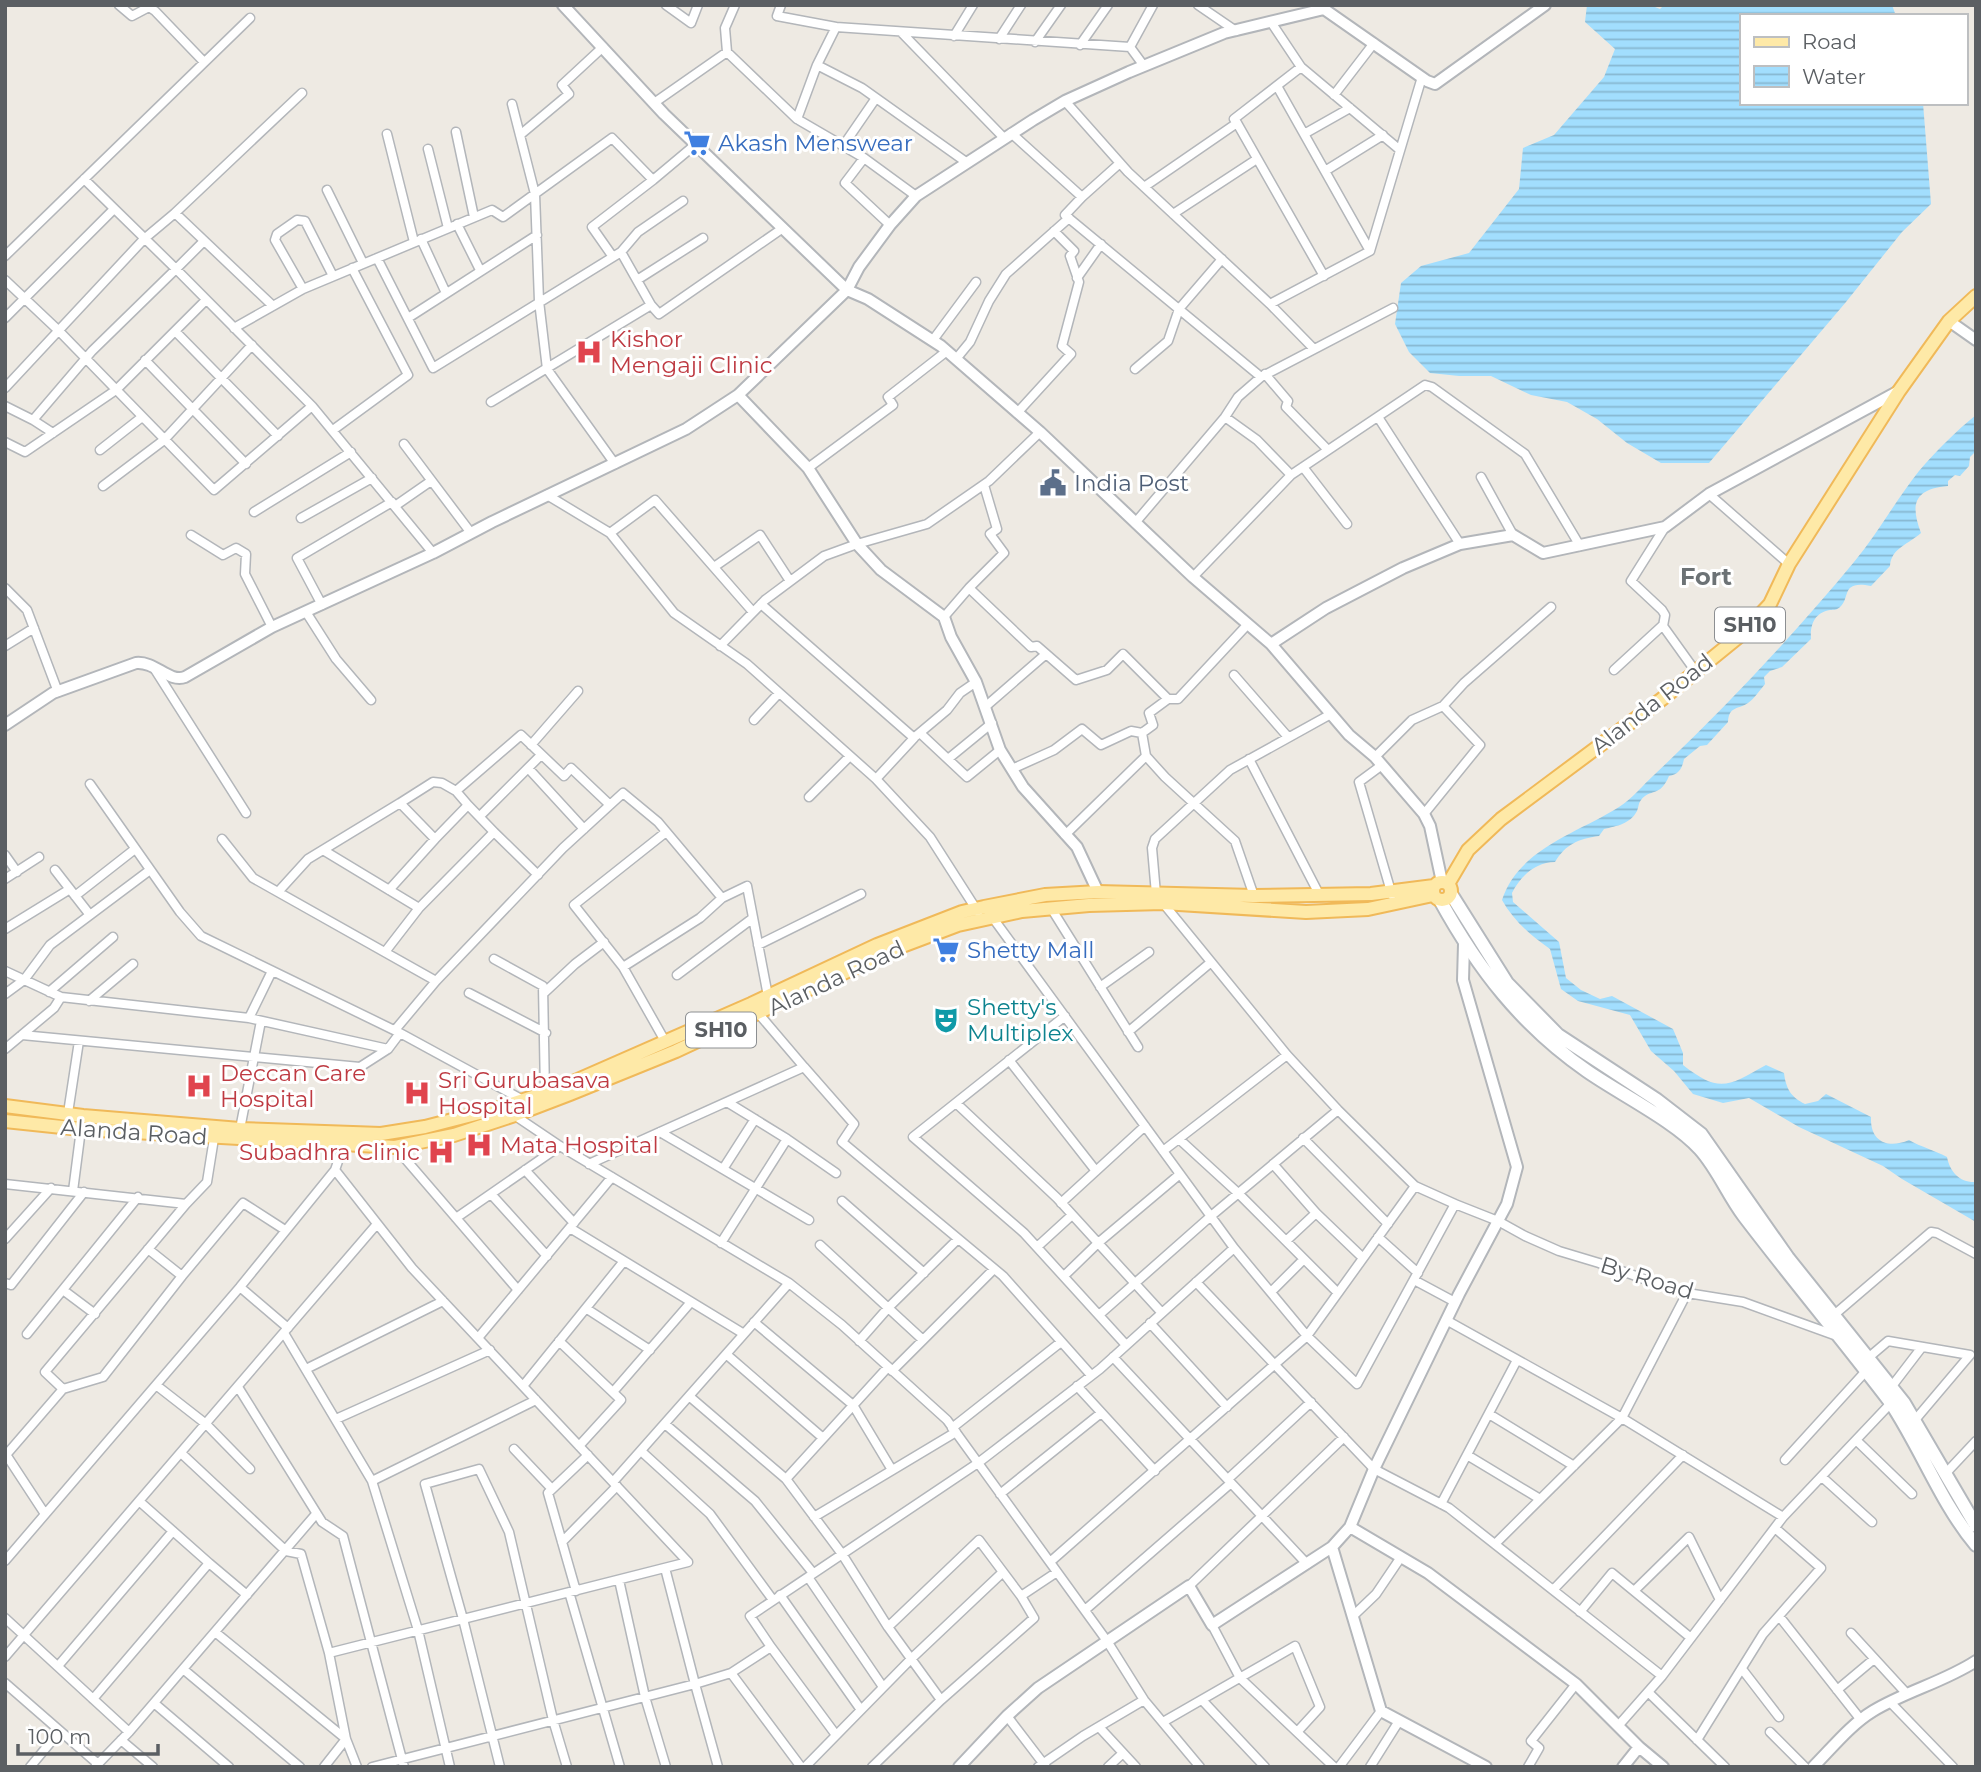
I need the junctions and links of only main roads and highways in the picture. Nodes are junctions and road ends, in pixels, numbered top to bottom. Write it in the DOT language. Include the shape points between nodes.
graph roads {
  1 [pos="1976,296"];
  2 [pos="1441,890"];
  3 [pos="1090,897"];
  4 [pos="1160,899"];
  5 [pos="984,913"];
  6 [pos="920,933"];
  7 [pos="5,1106"];
  8 [pos="5,1121"];
  9 [pos="215,1133"];
  10 [pos="1867,1364"];
  11 [pos="1889,1395"];
  12 [pos="1976,1527"];
  13 [pos="1976,1545"];
  1 -- 2 [label="main road, Alanda Road / SH10" via="1949,321 1899,391 1789,564 1770,604 1696,672 1501,819 1468,850"];
  2 -- 4 [label="main road, Alanda Road / SH10"];
  2 -- 4 [label="main road, Alanda Road / SH10" via="1395,905 1306,912"];
  2 -- 10 [label="main road" via="1507,983 1558,1035 1701,1134"];
  2 -- 10 [label="main road" via="1464,944 1508,1001 1550,1044 1701,1150 1739,1210 1839,1337"];
  3 -- 4 [label="main road, Alanda Road / SH10"];
  3 -- 5 [label="main road, Alanda Road / SH10" via="1051,908"];
  3 -- 5 [label="main road, Alanda Road / SH10" via="1045,895"];
  5 -- 6 [label="main road, Alanda Road / SH10"];
  6 -- 9 [label="main road, Alanda Road / SH10" via="877,945 545,1093 503,1107 381,1134 240,1129"];
  6 -- 9 [label="main road, Alanda Road / SH10" via="676,1051 454,1135 395,1147"];
  7 -- 9 [label="main road, Alanda Road / SH10"];
  8 -- 9 [label="main road, Alanda Road / SH10" via="81,1129"];
  10 -- 11 [label="main road"];
  11 -- 12 [label="main road" via="1915,1420"];
  11 -- 13 [label="main road" via="1951,1511"];
}
